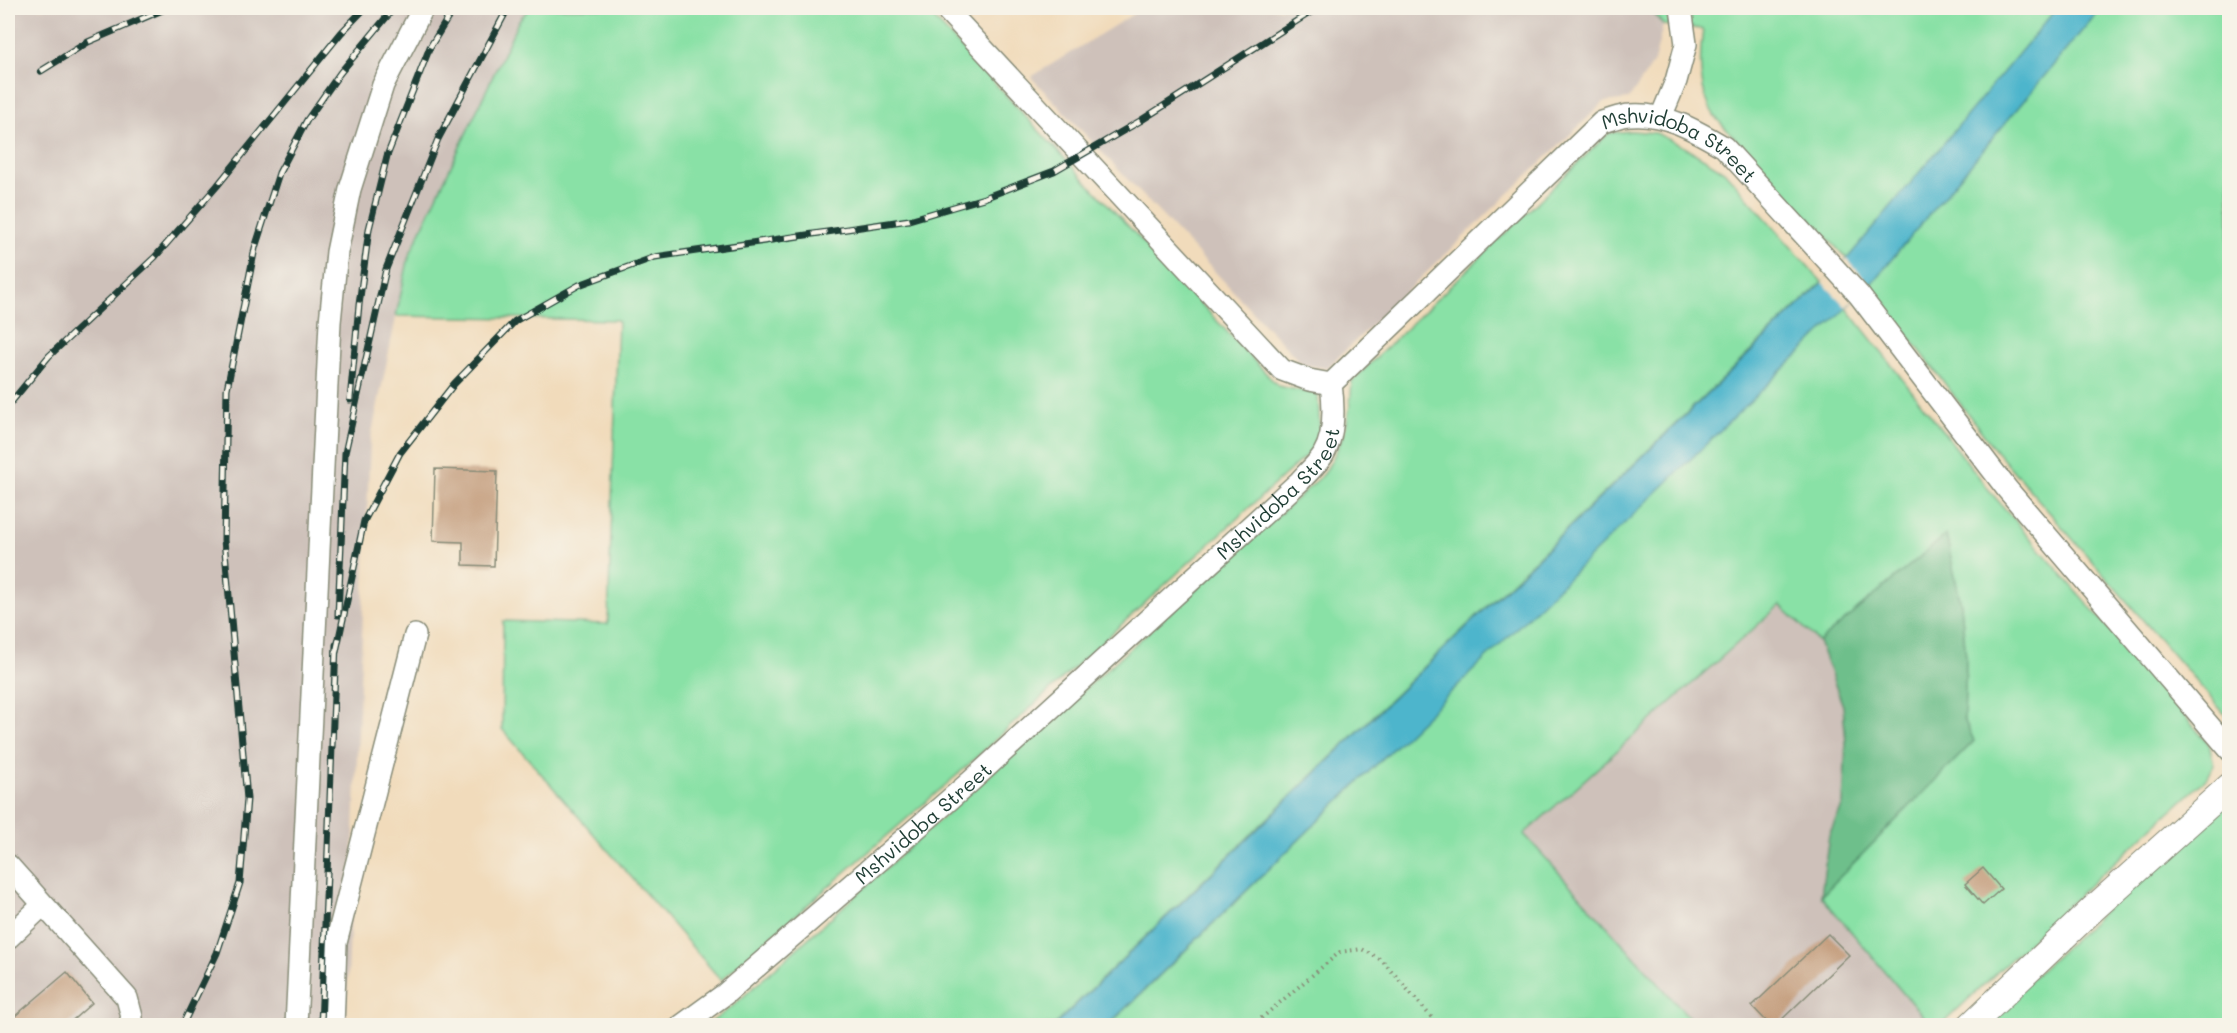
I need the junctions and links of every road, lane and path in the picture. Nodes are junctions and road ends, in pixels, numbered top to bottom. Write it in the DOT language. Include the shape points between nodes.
graph roads {
  1 [pos="423,8"];
  2 [pos="945,8"];
  3 [pos="1681,8"];
  4 [pos="1661,117"];
  5 [pos="1331,384"];
  6 [pos="415,635"];
  7 [pos="2229,750"];
  8 [pos="2229,786"];
  9 [pos="8,865"];
  10 [pos="43,905"];
  11 [pos="8,938"];
  12 [pos="129,1026"];
  13 [pos="296,1026"];
  14 [pos="333,1026"];
  15 [pos="681,1026"];
  16 [pos="1252,1026"];
  17 [pos="1439,1026"];
  18 [pos="1970,1026"];
  1 -- 13 [label="street" via="382,85 350,189 337,252 330,322"];
  2 -- 5 [label="street" via="1282,370"];
  3 -- 4 [label="street" via="1686,44"];
  4 -- 5 [label="street, Mshvidoba Street" via="1629,115 1602,122"];
  4 -- 7 [label="street, Mshvidoba Street" via="1724,147 1859,295 2007,489"];
  5 -- 15 [label="street, Mshvidoba Street" via="1334,406 1329,437 1323,455 1300,481 970,782 725,994"];
  6 -- 14 [label="street" via="336,943"];
  8 -- 18 [label="main road"];
  9 -- 10 [label="street"];
  10 -- 11 [label="street"];
  10 -- 12 [label="street" via="127,998 132,1017"];
  16 -- 17 [label="path" via="1340,952 1362,949 1383,961"];
}
